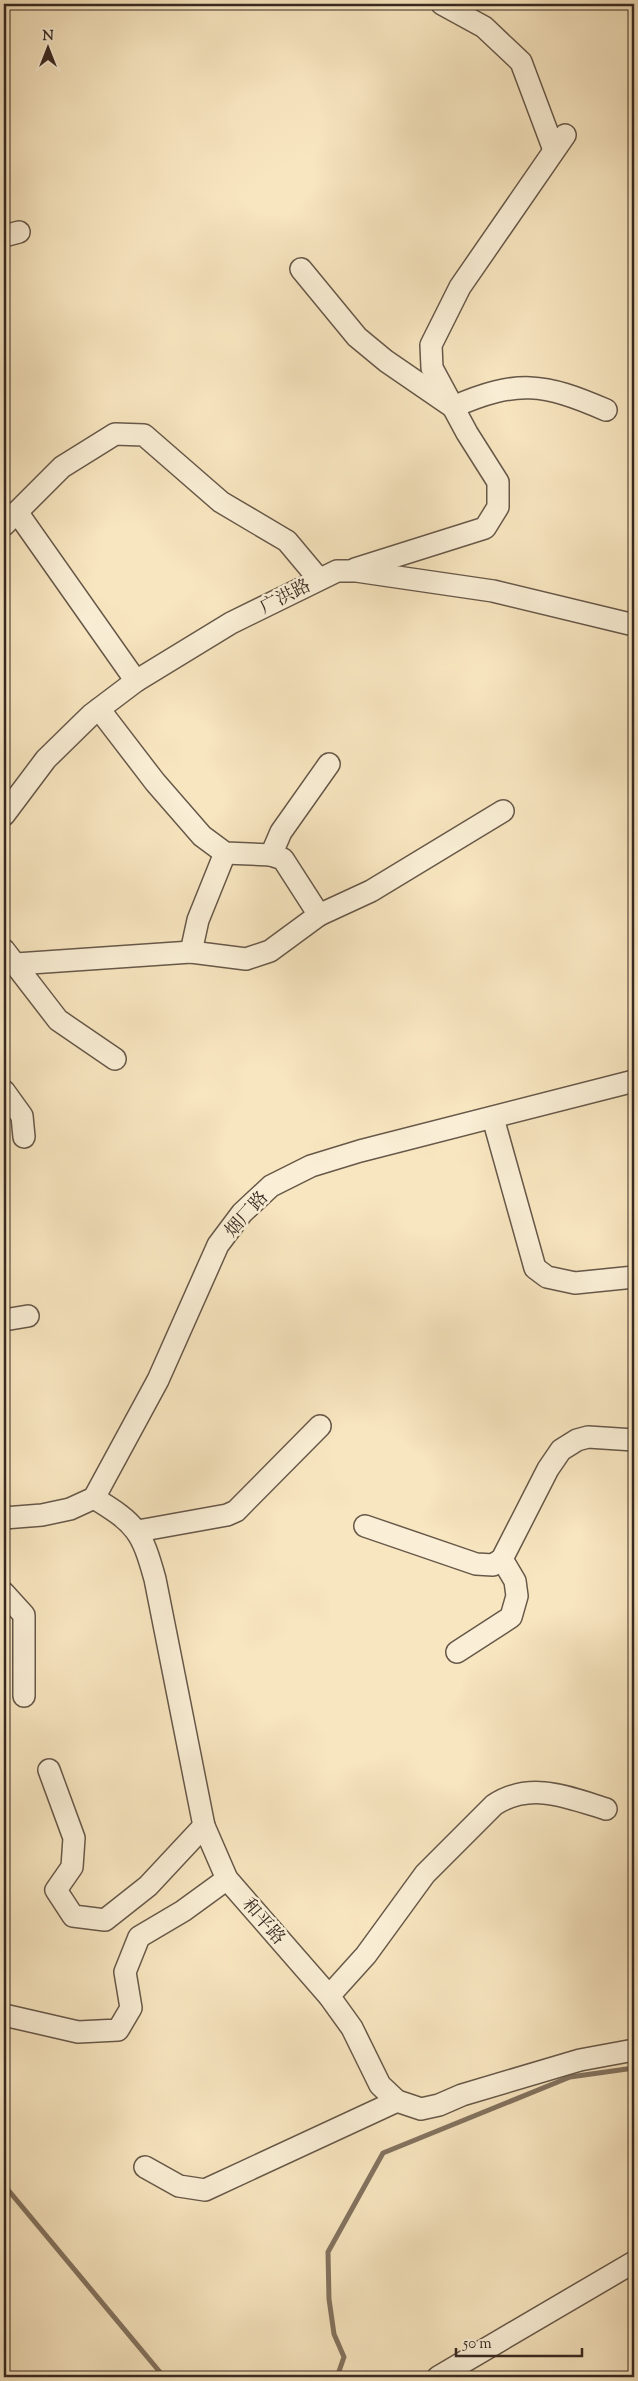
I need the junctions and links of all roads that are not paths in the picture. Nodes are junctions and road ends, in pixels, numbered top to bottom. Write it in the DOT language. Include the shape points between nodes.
graph roads {
  1 [pos="442,4"];
  2 [pos="301,269"];
  3 [pos="454,407"];
  4 [pos="606,410"];
  5 [pos="10,519"];
  6 [pos="348,571"];
  7 [pos="318,578"];
  8 [pos="634,625"];
  9 [pos="136,682"];
  10 [pos="99,709"];
  11 [pos="329,764"];
  12 [pos="503,811"];
  13 [pos="4,815"];
  14 [pos="225,853"];
  15 [pos="271,855"];
  16 [pos="319,915"];
  17 [pos="191,952"];
  18 [pos="10,957"];
  19 [pos="115,1059"];
  20 [pos="634,1081"];
  21 [pos="4,1091"];
  22 [pos="493,1118"];
  23 [pos="24,1137"];
  24 [pos="634,1277"];
  25 [pos="28,1316"];
  26 [pos="4,1320"];
  27 [pos="320,1426"];
  28 [pos="634,1440"];
  29 [pos="94,1498"];
  30 [pos="4,1518"];
  31 [pos="365,1526"];
  32 [pos="138,1531"];
  33 [pos="502,1559"];
  34 [pos="4,1593"];
  35 [pos="457,1652"];
  36 [pos="24,1696"];
  37 [pos="48,1770"];
  38 [pos="606,1809"];
  39 [pos="204,1826"];
  40 [pos="227,1879"];
  41 [pos="329,1996"];
  42 [pos="4,2015"];
  43 [pos="634,2050"];
  44 [pos="397,2101"];
  45 [pos="145,2167"];
  46 [pos="634,2262"];
  47 [pos="438,2377"];
  1 -- 3 [label="street" via="484,27 521,62 560,143 460,287 431,345 432,368"];
  2 -- 3 [label="street" via="357,337"];
  3 -- 4 [label="street" via="484,394 518,386 569,394"];
  3 -- 6 [label="street" via="498,482 498,507 485,528"];
  5 -- 7 [label="street" via="62,467 115,434 144,435 220,502 287,540"];
  5 -- 9 [label="street"];
  6 -- 7 [label="street, 广洪路"];
  6 -- 8 [label="street, 广洪路" via="493,591"];
  7 -- 9 [label="street, 广洪路" via="231,623"];
  9 -- 10 [label="street, 广洪路"];
  10 -- 13 [label="street, 广洪路" via="46,759"];
  10 -- 14 [label="street" via="202,836"];
  11 -- 15 [label="street" via="281,832"];
  12 -- 16 [label="street" via="371,891"];
  14 -- 15 [label="street"];
  14 -- 17 [label="street" via="198,920"];
  15 -- 16 [label="street" via="283,859"];
  16 -- 17 [label="street" via="270,950 246,959"];
  17 -- 18 [label="street"];
  18 -- 19 [label="street" via="58,1020"];
  20 -- 22 [label="street, 烟厂路"];
  21 -- 23 [label="street" via="22,1116"];
  22 -- 24 [label="street" via="535,1268 547,1277 575,1283"];
  22 -- 29 [label="street, 烟厂路" via="360,1150 310,1166 271,1186 242,1214 218,1245 158,1380"];
  25 -- 26 [label="street"];
  27 -- 32 [label="street" via="236,1511"];
  28 -- 33 [label="street" via="588,1437 561,1450"];
  29 -- 30 [label="street" via="70,1509"];
  29 -- 32 [label="street, 和平路" via="120,1514"];
  31 -- 33 [label="street" via="476,1564 493,1565"];
  32 -- 39 [label="street, 和平路" via="155,1580"];
  33 -- 35 [label="street" via="515,1581 517,1596 511,1617"];
  34 -- 36 [label="street" via="24,1615"];
  37 -- 39 [label="street" via="74,1838 72,1867 56,1890 73,1916 105,1920 148,1886"];
  38 -- 41 [label="street" via="548,1793 532,1792 507,1796 494,1804 425,1874 366,1955"];
  39 -- 40 [label="street, 和平路"];
  40 -- 41 [label="street, 和平路"];
  40 -- 42 [label="street" via="183,1912 139,1936 125,1972 131,2008 118,2030 78,2032"];
  41 -- 44 [label="street, 和平路" via="352,2028 380,2085"];
  43 -- 44 [label="street, 和平路" via="580,2060 462,2095 439,2105 420,2109"];
  44 -- 45 [label="street" via="205,2190 179,2186"];
  46 -- 47 [label="street"];
}
